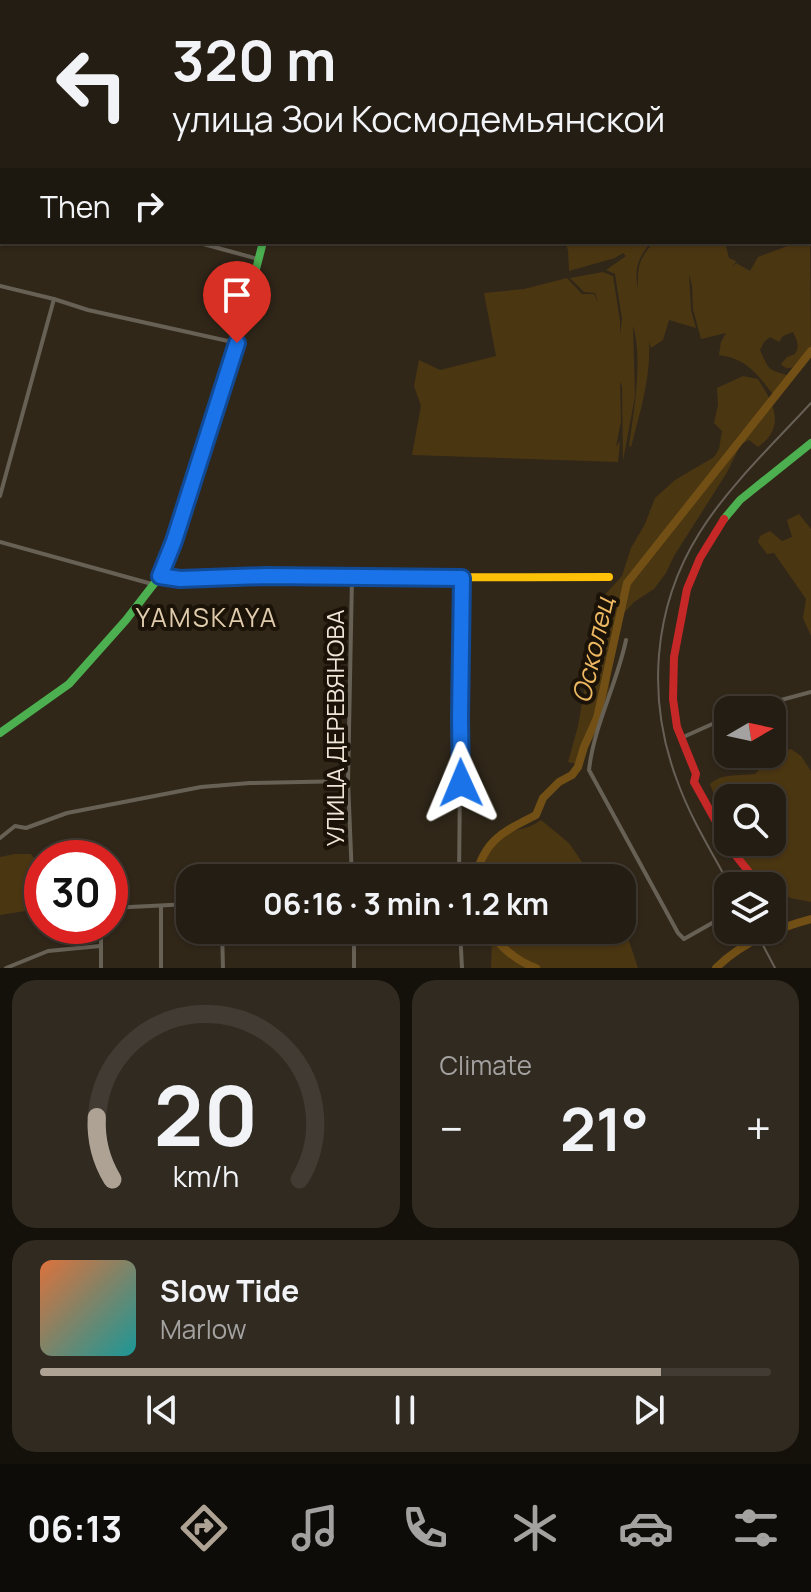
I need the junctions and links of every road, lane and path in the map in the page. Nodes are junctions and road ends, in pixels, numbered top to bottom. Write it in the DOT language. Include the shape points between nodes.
graph roads {
  1 [pos="203,244"];
  2 [pos="262,244"];
  3 [pos="258,259"];
  4 [pos="0,286"];
  5 [pos="54,299"];
  6 [pos="237,343"];
  7 [pos="811,443"];
  8 [pos="0,496"];
  9 [pos="0,542"];
  10 [pos="160,576"];
  11 [pos="606,576"];
  12 [pos="352,578"];
  13 [pos="462,578"];
  14 [pos="154,584"];
  15 [pos="626,640"];
  16 [pos="811,692"];
  17 [pos="786,699"];
  18 [pos="714,723"];
  19 [pos="0,733"];
  20 [pos="681,738"];
  21 [pos="348,781"];
  22 [pos="0,838"];
  23 [pos="351,864"];
  24 [pos="459,864"];
  25 [pos="750,872"];
  26 [pos="176,905"];
  27 [pos="161,906"];
  28 [pos="128,907"];
  29 [pos="714,922"];
  30 [pos="222,944"];
  31 [pos="354,944"];
  32 [pos="461,944"];
  33 [pos="100,946"];
  34 [pos="6,968"];
  35 [pos="101,968"];
  36 [pos="161,968"];
  37 [pos="223,968"];
  38 [pos="354,968"];
  39 [pos="462,968"];
  1 -- 3 [label="street"];
  2 -- 3 [label="street"];
  3 -- 6 [label="street"];
  4 -- 5 [label="street"];
  5 -- 6 [label="street"];
  5 -- 8 [label="street"];
  6 -- 10 [label="street"];
  7 -- 20 [label="street" via="740,500 700,558 687,589 674,657"];
  9 -- 14 [label="street"];
  10 -- 12 [label="street"];
  10 -- 14 [label="street"];
  11 -- 13 [label="street"];
  12 -- 13 [label="street"];
  12 -- 21 [label="street, УЛИЦА ДЕРЕВЯНОВА"];
  13 -- 24 [label="street"];
  14 -- 19 [label="street" via="77,675"];
  15 -- 29 [label="street" via="589,770 678,933 684,939"];
  16 -- 17 [label="street"];
  18 -- 20 [label="street"];
  20 -- 25 [label="street" via="715,825"];
  21 -- 22 [label="street" via="186,790 67,813 26,828 15,826"];
  21 -- 23 [label="street, УЛИЦА ДЕРЕВЯНОВА"];
  26 -- 27 [label="street"];
  27 -- 28 [label="street"];
  27 -- 36 [label="street"];
  30 -- 37 [label="street"];
  31 -- 38 [label="street"];
  32 -- 39 [label="street"];
  33 -- 34 [label="street" via="48,951"];
  33 -- 35 [label="street"];
}
